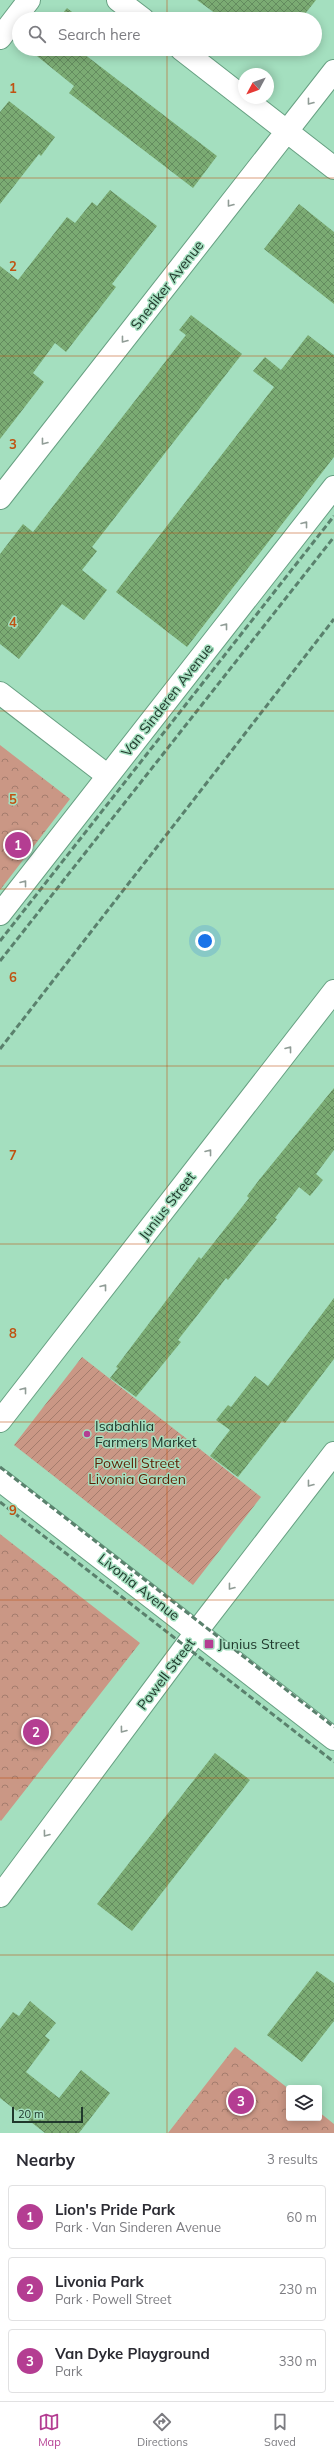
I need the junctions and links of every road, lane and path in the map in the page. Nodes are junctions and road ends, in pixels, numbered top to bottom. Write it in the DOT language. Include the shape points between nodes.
graph roads {
  1 [pos="30,0"];
  2 [pos="118,0"];
  3 [pos="21,12"];
  4 [pos="134,12"];
  5 [pos="12,23"];
  6 [pos="0,38"];
  7 [pos="190,56"];
  8 [pos="334,71"];
  9 [pos="238,93"];
  10 [pos="252,104"];
  11 [pos="287,131"];
  12 [pos="334,168"];
  13 [pos="334,487"];
  14 [pos="0,498"];
  15 [pos="0,693"];
  16 [pos="108,776"];
  17 [pos="0,914"];
  18 [pos="334,990"];
  19 [pos="0,1421"];
  20 [pos="334,1454"];
  21 [pos="0,1480"];
  22 [pos="197,1632"];
  23 [pos="334,1739"];
  24 [pos="0,1896"];
  1 -- 3 [label="street"];
  2 -- 4 [label="street"];
  5 -- 6 [label="street"];
  7 -- 9 [label="street"];
  8 -- 11 [label="street, Snediker Avenue, one-way"];
  10 -- 11 [label="street"];
  11 -- 12 [label="street"];
  11 -- 14 [label="street, Snediker Avenue, one-way"];
  16 -- 13 [label="street, Van Sinderen Avenue, one-way"];
  15 -- 16 [label="street"];
  17 -- 16 [label="street, Van Sinderen Avenue, one-way"];
  19 -- 18 [label="street, Junius Street, one-way"];
  20 -- 22 [label="street, Powell Street, one-way"];
  21 -- 22 [label="street, Livonia Avenue"];
  22 -- 23 [label="street, Livonia Avenue"];
  22 -- 24 [label="street, Powell Street, one-way"];
}
